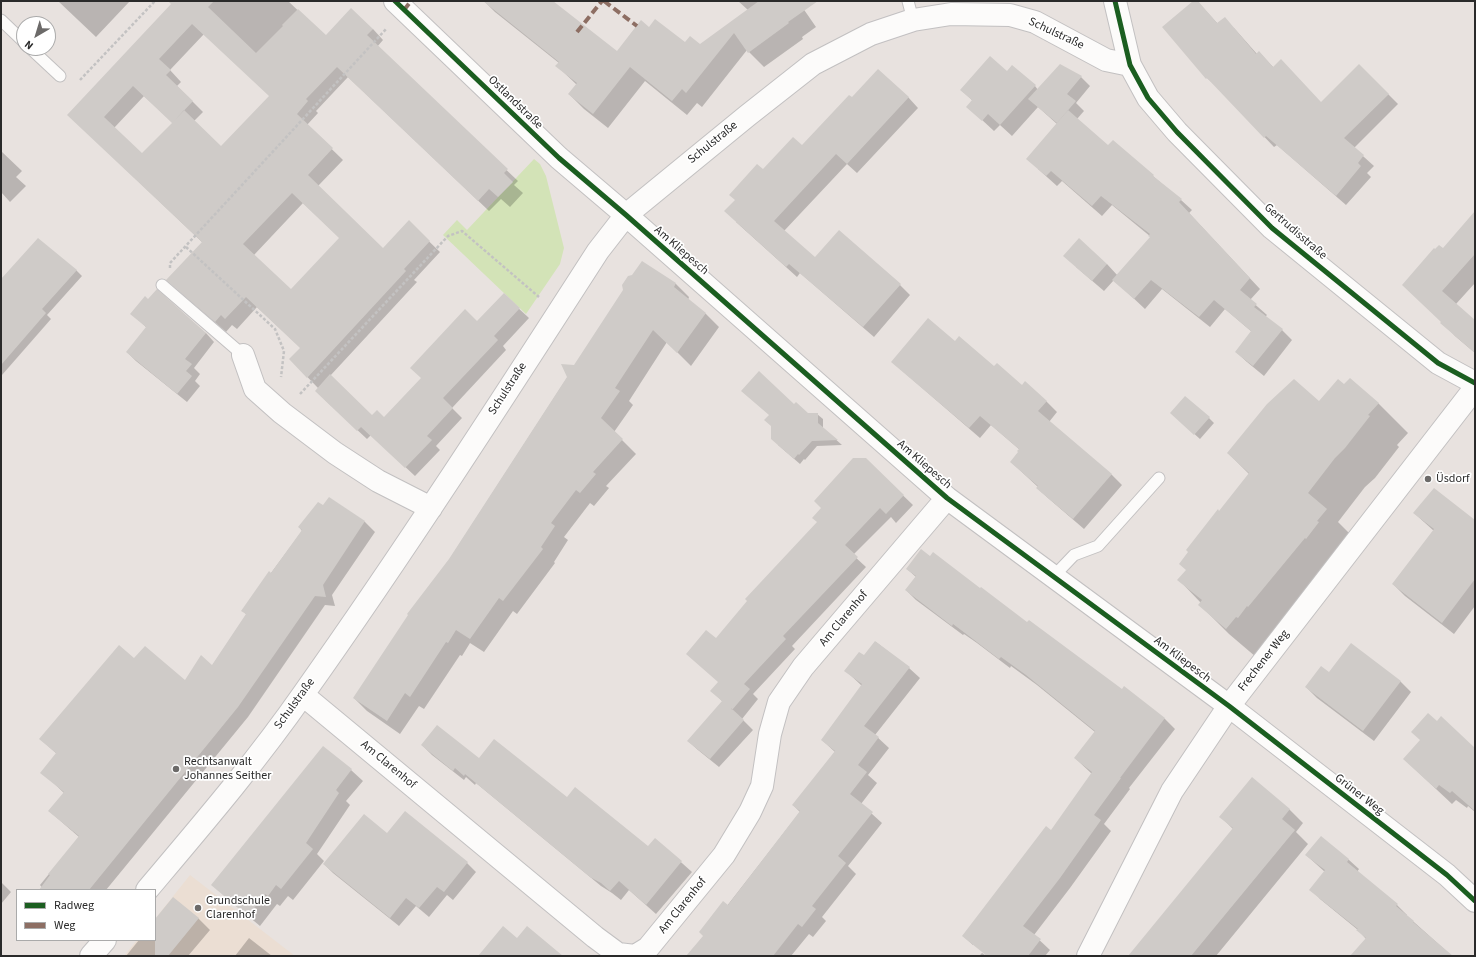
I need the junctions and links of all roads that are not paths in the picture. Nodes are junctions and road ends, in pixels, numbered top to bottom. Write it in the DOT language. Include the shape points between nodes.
graph roads {
  1 [pos="1115,1"];
  2 [pos="399,6"];
  3 [pos="910,11"];
  4 [pos="1,20"];
  5 [pos="16,34"];
  6 [pos="39,56"];
  7 [pos="1130,66"];
  8 [pos="60,76"];
  9 [pos="626,215"];
  10 [pos="162,285"];
  11 [pos="243,355"];
  12 [pos="1475,383"];
  13 [pos="1475,388"];
  14 [pos="1159,478"];
  15 [pos="947,498"];
  16 [pos="431,508"];
  17 [pos="1053,577"];
  18 [pos="303,695"];
  19 [pos="1229,706"];
  20 [pos="148,889"];
  21 [pos="1475,901"];
  22 [pos="104,941"];
  23 [pos="91,956"];
  24 [pos="1088,956"];
  1 -- 7 [label="street, Gertrudisstraße"];
  2 -- 9 [label="street, Ostlandstraße" via="559,158"];
  3 -- 7 [label="street, Schulstraße" via="1010,15 1035,22 1106,60"];
  3 -- 9 [label="street, Schulstraße" via="813,64"];
  4 -- 5 [label="lane"];
  6 -- 8 [label="lane"];
  7 -- 12 [label="street, Gertrudisstraße" via="1148,98 1177,132 1272,228 1438,363"];
  9 -- 15 [label="street, Am Kliepesch"];
  9 -- 16 [label="street, Schulstraße" via="598,251"];
  10 -- 11 [label="lane"];
  11 -- 16 [label="street" via="255,389 282,413 372,477"];
  13 -- 19 [label="street, Frechener Weg"];
  14 -- 17 [label="lane" via="1098,546 1074,555"];
  15 -- 17 [label="street, Am Kliepesch"];
  15 -- 18 [label="street, Am Clarenhof" via="803,667 778,702 762,786 750,812 724,855 648,948 635,956 618,954 595,938"];
  16 -- 18 [label="street, Schulstraße"];
  17 -- 19 [label="street, Am Kliepesch"];
  18 -- 20 [label="street, Schulstraße" via="223,799"];
  19 -- 21 [label="street, Grüner Weg" via="1447,875"];
  19 -- 24 [label="street, Frechener Weg" via="1172,791"];
  22 -- 23 [label="street"];
}
